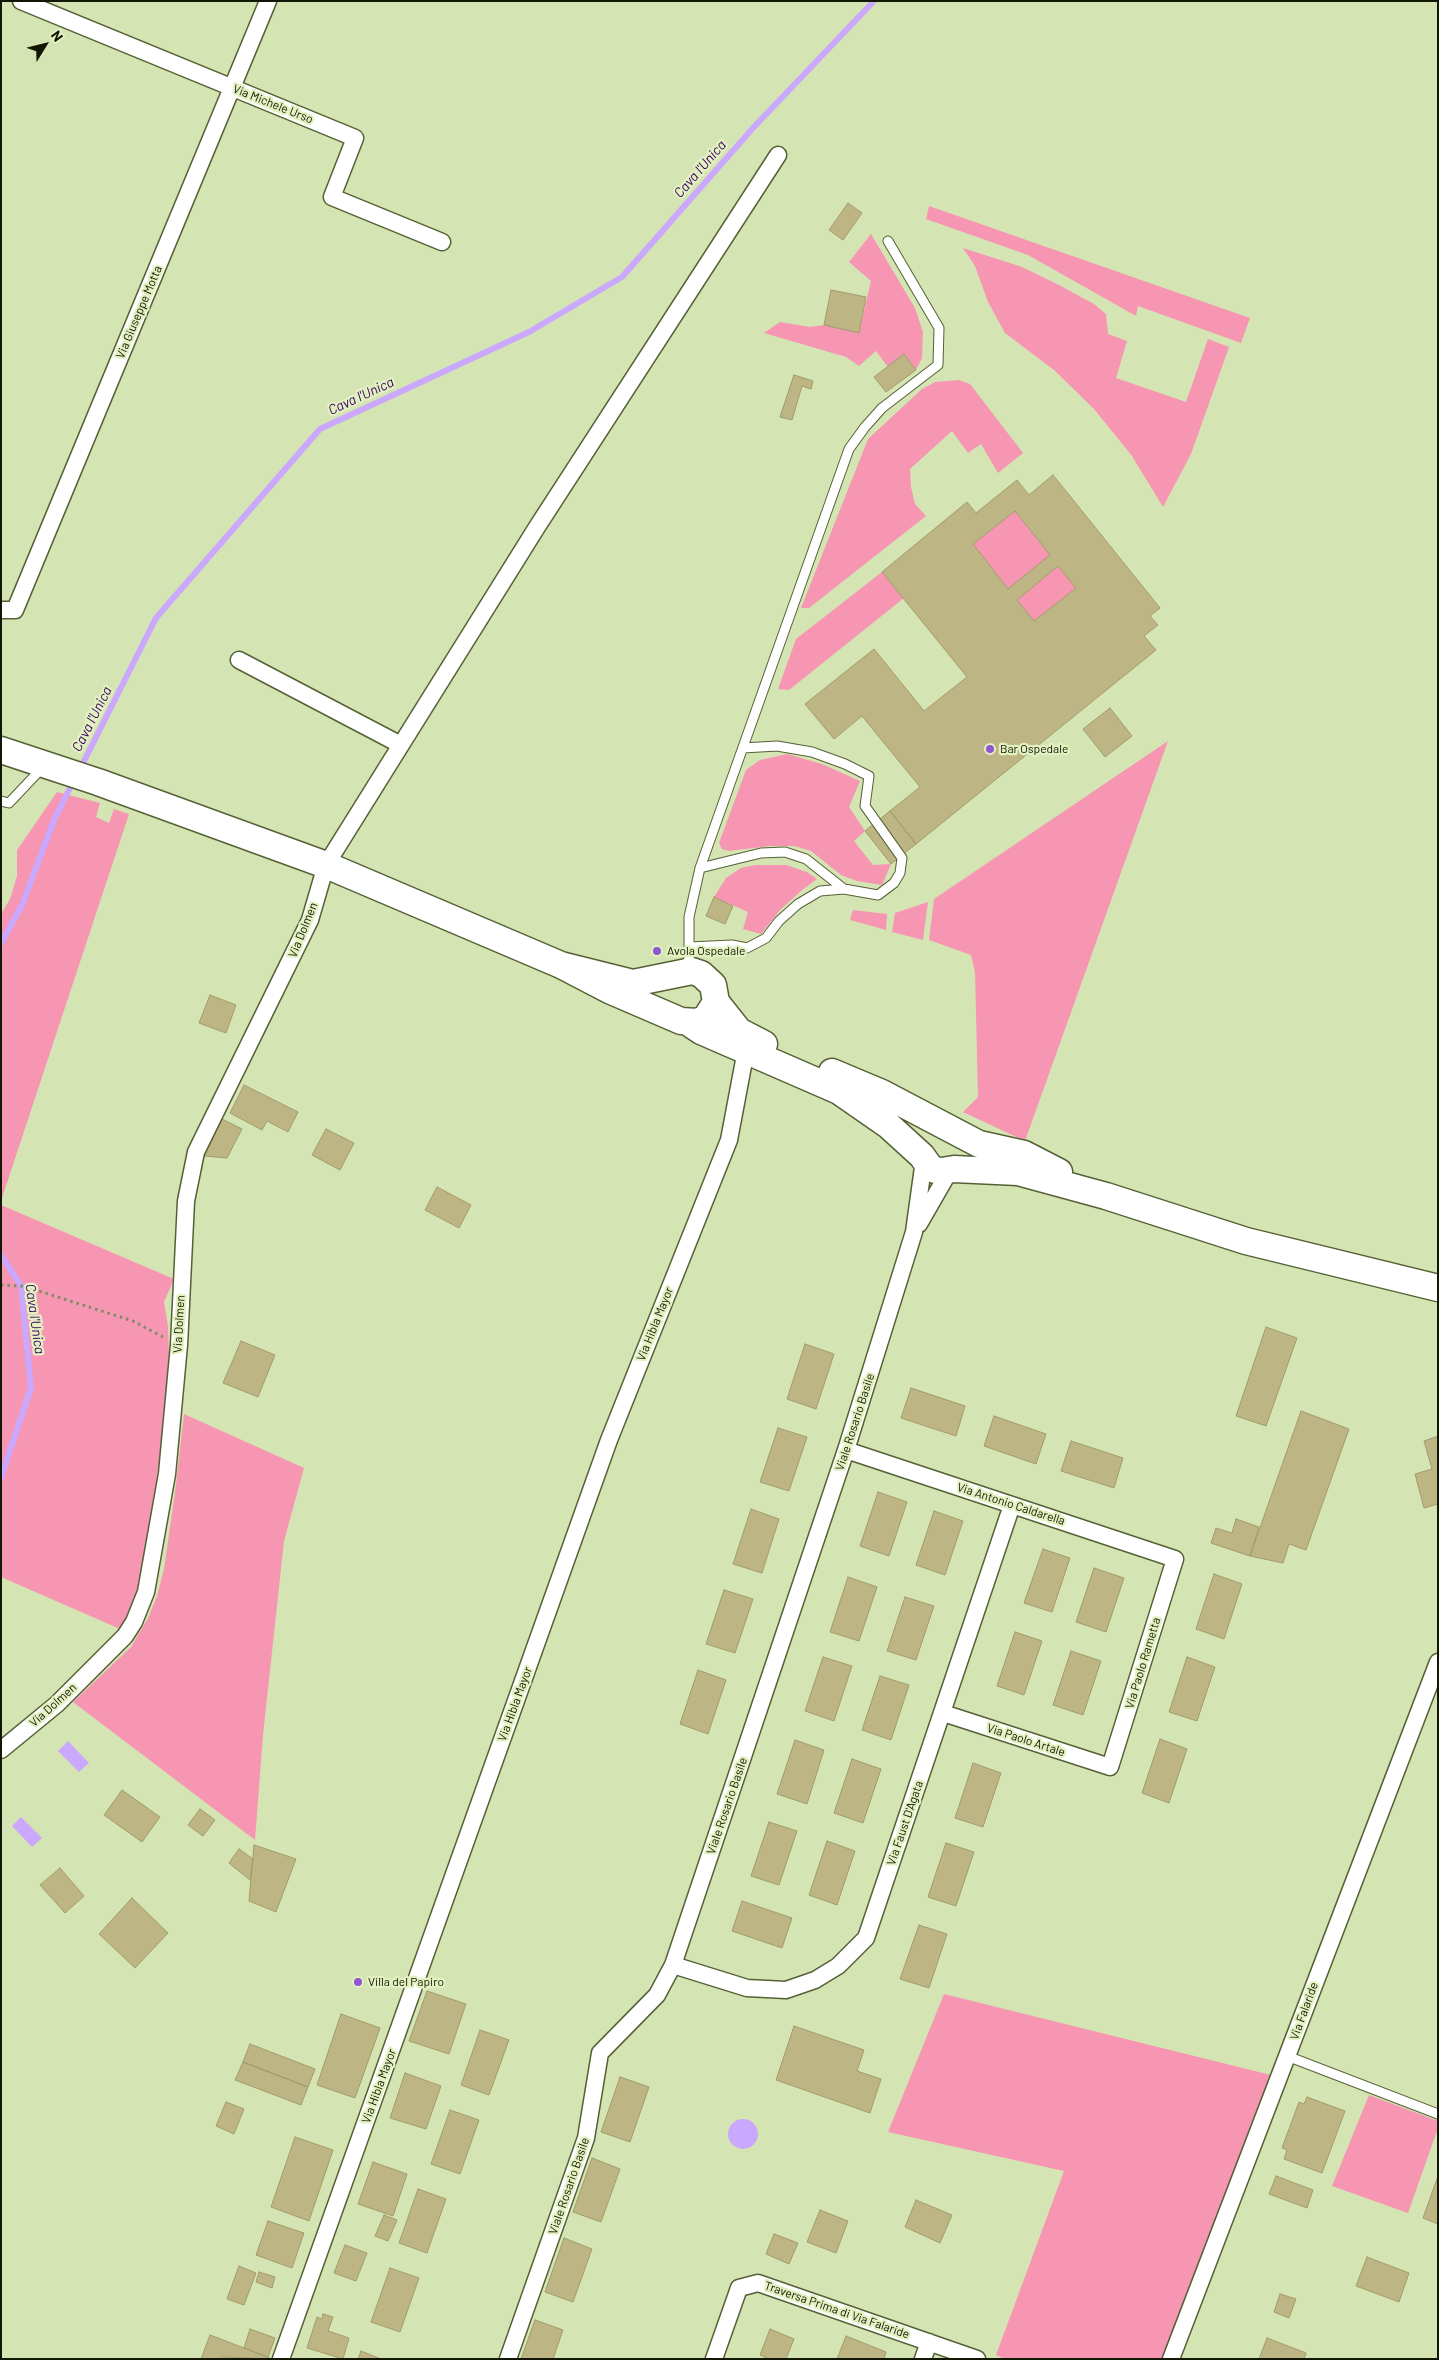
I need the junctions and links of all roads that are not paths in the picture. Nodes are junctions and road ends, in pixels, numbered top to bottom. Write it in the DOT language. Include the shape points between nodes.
graph roads {
  1 [pos="21,1"];
  2 [pos="268,1"];
  3 [pos="233,88"];
  4 [pos="778,155"];
  5 [pos="888,241"];
  6 [pos="442,242"];
  7 [pos="1,610"];
  8 [pos="239,660"];
  9 [pos="401,745"];
  10 [pos="743,748"];
  11 [pos="1,750"];
  12 [pos="53,768"];
  13 [pos="1,801"];
  14 [pos="326,865"];
  15 [pos="700,868"];
  16 [pos="844,889"];
  17 [pos="689,947"];
  18 [pos="561,965"];
  19 [pos="680,974"];
  20 [pos="716,1002"];
  21 [pos="682,1020"];
  22 [pos="746,1050"];
  23 [pos="953,1130"];
  24 [pos="923,1158"];
  25 [pos="952,1170"];
  26 [pos="1106,1196"];
  27 [pos="914,1232"];
  28 [pos="1438,1288"];
  29 [pos="846,1450"];
  30 [pos="1012,1505"];
  31 [pos="1176,1559"];
  32 [pos="1438,1662"];
  33 [pos="942,1713"];
  34 [pos="1,1750"];
  35 [pos="1110,1767"];
  36 [pos="673,1965"];
  37 [pos="1287,2056"];
  38 [pos="1438,2114"];
  39 [pos="929,2342"];
  40 [pos="281,2359"];
  41 [pos="508,2359"];
  42 [pos="714,2359"];
  43 [pos="923,2359"];
  44 [pos="977,2359"];
  45 [pos="1171,2359"];
  1 -- 3 [label="street, Via Michele Urso"];
  2 -- 3 [label="street, Via Giuseppe Motta"];
  3 -- 6 [label="street, Via Michele Urso" via="355,138 332,197"];
  3 -- 7 [label="street, Via Giuseppe Motta" via="16,610"];
  4 -- 9 [label="street, Via Dolmen" via="542,518"];
  5 -- 10 [label="lane" via="939,328 938,365 882,408 849,449"];
  8 -- 9 [label="street"];
  9 -- 14 [label="street, Via Dolmen"];
  10 -- 15 [label="lane"];
  10 -- 16 [label="lane" via="777,746 812,752 869,776 865,806 902,858 900,873 894,883 878,895"];
  11 -- 12 [label="main road"];
  12 -- 13 [label="lane" via="8,803"];
  12 -- 14 [label="main road"];
  14 -- 18 [label="main road"];
  14 -- 34 [label="street, Via Dolmen" via="310,920 196,1152 186,1201 179,1345 167,1474 146,1592 125,1636 63,1698"];
  15 -- 16 [label="lane" via="761,853 784,852 806,859"];
  15 -- 17 [label="lane" via="689,917"];
  16 -- 17 [label="lane" via="820,891 798,904 766,938 747,948 732,944"];
  17 -- 19 [label="lane" via="688,958"];
  18 -- 19 [label="main road" via="632,983"];
  18 -- 21 [label="main road" via="609,990"];
  19 -- 20 [label="main road" via="701,974 708,978 714,985"];
  19 -- 21 [label="main road" via="665,995 666,1003"];
  20 -- 21 [label="main road" via="706,1018"];
  20 -- 23 [label="main road" via="740,1031 882,1093"];
  21 -- 22 [label="main road"];
  22 -- 24 [label="main road" via="839,1090 888,1124"];
  22 -- 40 [label="street, Via Hibla Mayor" via="729,1140 609,1440"];
  23 -- 24 [label="main road" via="943,1127 930,1132 922,1143"];
  23 -- 25 [label="main road" via="961,1137 965,1150 962,1160"];
  23 -- 26 [label="main road" via="979,1144 1024,1154"];
  24 -- 25 [label="main road" via="935,1170"];
  24 -- 27 [label="street"];
  25 -- 26 [label="main road" via="1018,1172"];
  25 -- 27 [label="street"];
  26 -- 28 [label="main road" via="1246,1241"];
  27 -- 29 [label="street, Viale Rosario Basile"];
  29 -- 30 [label="street, Via Antonio Caldarella"];
  29 -- 36 [label="street, Viale Rosario Basile"];
  30 -- 31 [label="street, Via Antonio Caldarella"];
  30 -- 33 [label="street, Via Faust D'Agata"];
  31 -- 35 [label="street, Via Paolo Rametta"];
  32 -- 37 [label="street, Via Falaride"];
  33 -- 35 [label="street, Via Paolo Artale"];
  33 -- 36 [label="street, Via Faust D'Agata" via="866,1938 838,1966 815,1980 786,1990 747,1988"];
  36 -- 41 [label="street, Viale Rosario Basile" via="657,1995 600,2053 586,2138"];
  37 -- 38 [label="lane"];
  37 -- 45 [label="street, Via Falaride"];
  39 -- 42 [label="street, Traversa Prima di Via Falaride" via="758,2283 739,2288"];
  39 -- 43 [label="street"];
  39 -- 44 [label="street, Traversa Prima di Via Falaride"];
}
